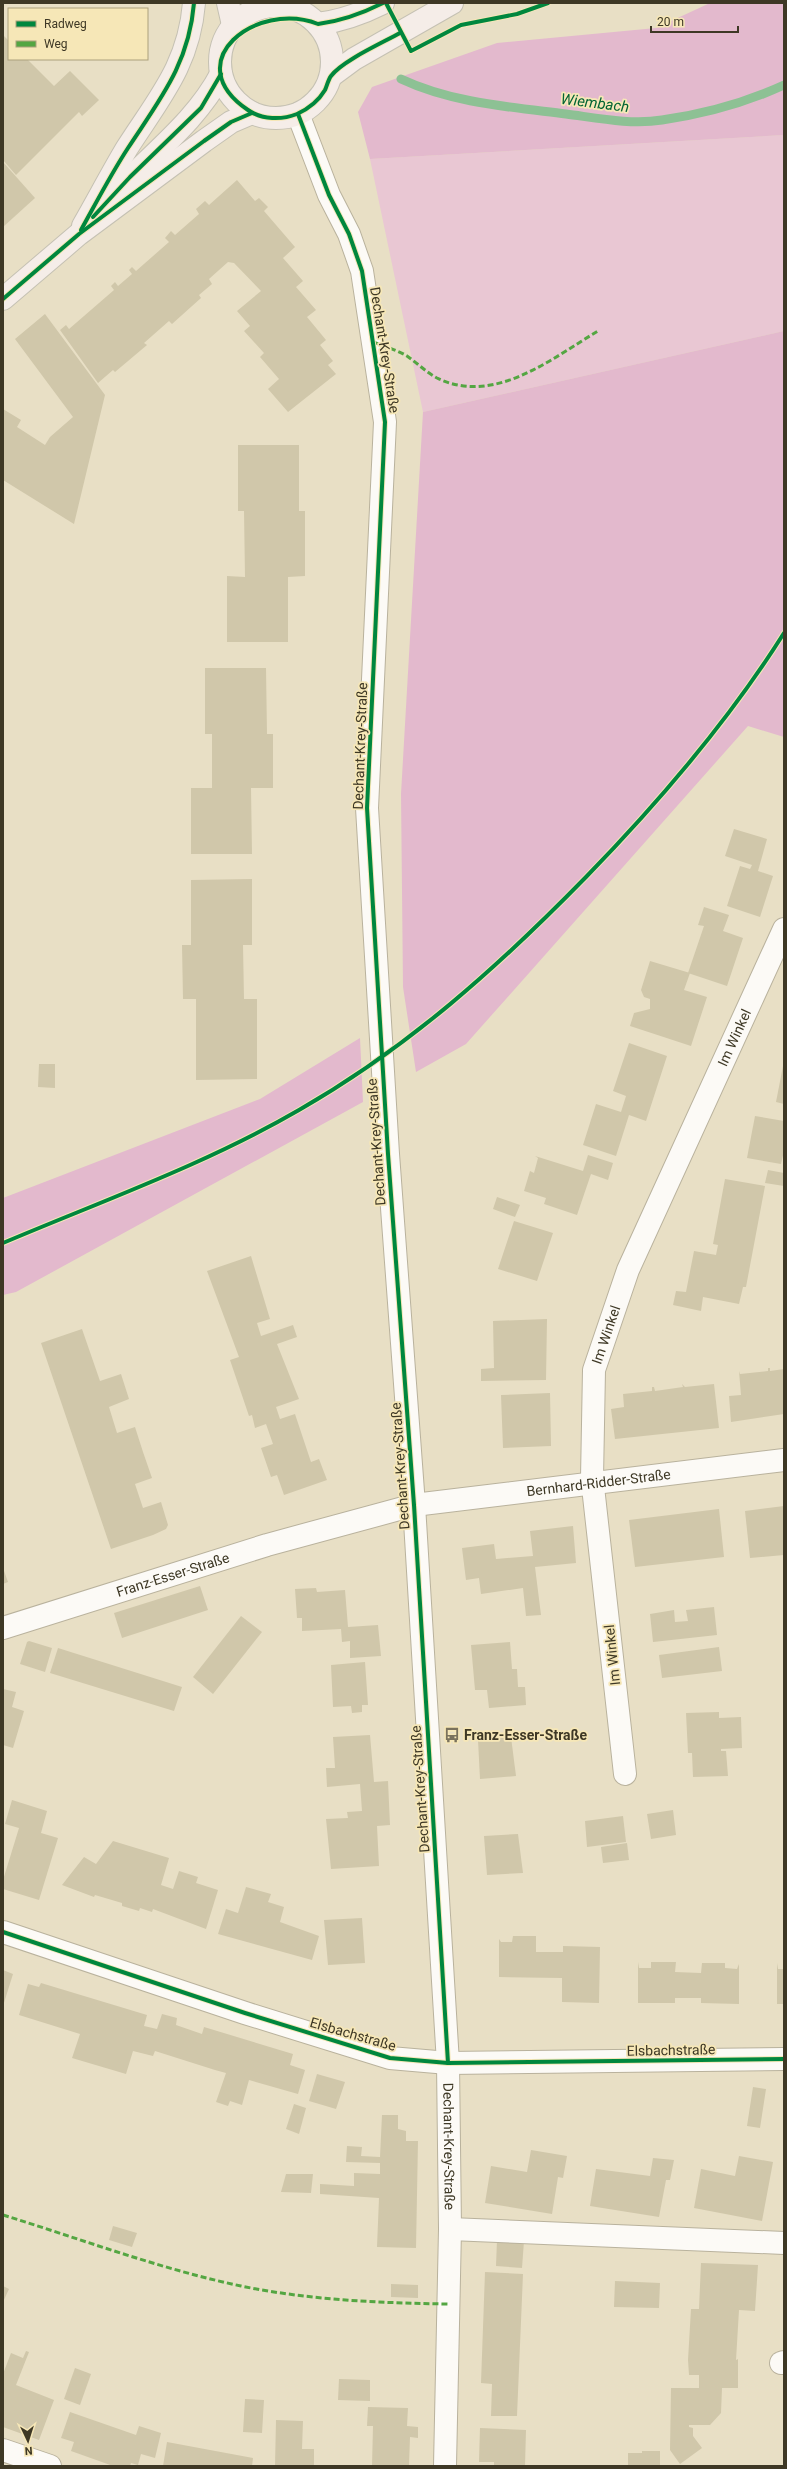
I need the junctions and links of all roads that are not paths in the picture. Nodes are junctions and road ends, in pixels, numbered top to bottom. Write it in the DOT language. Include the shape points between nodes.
graph roads {
  1 [pos="194,3"];
  2 [pos="228,3"];
  3 [pos="383,3"];
  4 [pos="452,3"];
  5 [pos="272,4"];
  6 [pos="318,24"];
  7 [pos="234,25"];
  8 [pos="221,74"];
  9 [pos="331,76"];
  10 [pos="252,113"];
  11 [pos="298,114"];
  12 [pos="79,234"];
  13 [pos="3,299"];
  14 [pos="784,929"];
  15 [pos="784,1460"];
  16 [pos="593,1483"];
  17 [pos="414,1505"];
  18 [pos="3,1628"];
  19 [pos="625,1774"];
  20 [pos="3,1932"];
  21 [pos="784,2059"];
  22 [pos="448,2063"];
  23 [pos="450,2229"];
  24 [pos="784,2243"];
  25 [pos="3,2450"];
  26 [pos="50,2466"];
  27 [pos="445,2466"];
  1 -- 12 [label="main road" via="192,27 181,62 127,149"];
  2 -- 7 [label="main road"];
  3 -- 6 [label="main road" via="354,17"];
  4 -- 9 [label="main road" via="354,59"];
  5 -- 6 [label="main road" via="302,12"];
  5 -- 7 [label="main road" via="250,12"];
  6 -- 9 [label="main road" via="329,42 332,57"];
  7 -- 8 [label="main road" via="222,45 219,64"];
  8 -- 10 [label="main road" via="226,89 237,103"];
  8 -- 12 [label="main road" via="200,108 130,177"];
  9 -- 11 [label="main road" via="319,98"];
  10 -- 11 [label="main road" via="272,118"];
  10 -- 12 [label="main road" via="231,122"];
  11 -- 17 [label="street, Dechant-Krey-Straße" via="362,271 385,422 367,808 388,1162"];
  12 -- 13 [label="main road"];
  14 -- 16 [label="street, Im Winkel" via="625,1277 594,1370"];
  15 -- 16 [label="street, Bernhard-Ridder-Straße"];
  16 -- 17 [label="street, Bernhard-Ridder-Straße"];
  16 -- 19 [label="street, Im Winkel"];
  17 -- 18 [label="street, Franz-Esser-Straße" via="267,1545"];
  17 -- 22 [label="street, Dechant-Krey-Straße"];
  20 -- 22 [label="street, Elsbachstraße" via="245,2013 390,2058"];
  21 -- 22 [label="street, Elsbachstraße"];
  22 -- 23 [label="street, Dechant-Krey-Straße"];
  23 -- 24 [label="street, Dechant-Krey-Straße"];
  23 -- 27 [label="street, Dechant-Krey-Straße"];
  25 -- 26 [label="street"];
}
